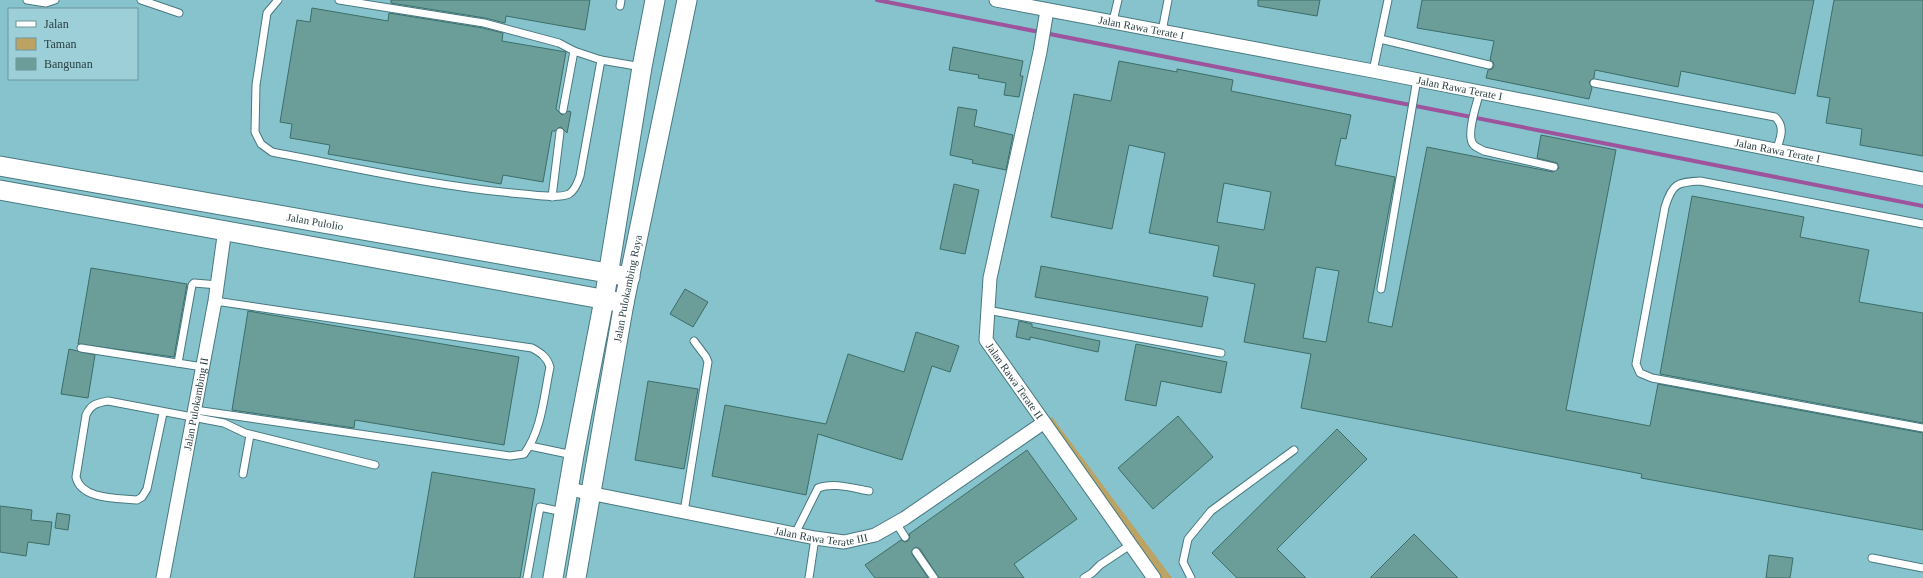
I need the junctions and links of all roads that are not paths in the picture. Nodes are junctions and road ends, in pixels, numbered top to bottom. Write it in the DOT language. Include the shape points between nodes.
graph roads {
  1 [pos="27,0"];
  2 [pos="55,0"];
  3 [pos="141,0"];
  4 [pos="278,0"];
  5 [pos="339,0"];
  6 [pos="655,0"];
  7 [pos="687,0"];
  8 [pos="996,0"];
  9 [pos="1118,0"];
  10 [pos="1168,0"];
  11 [pos="1388,0"];
  12 [pos="1047,10"];
  13 [pos="179,13"];
  14 [pos="1113,22"];
  15 [pos="1162,30"];
  16 [pos="1380,39"];
  17 [pos="574,51"];
  18 [pos="601,60"];
  19 [pos="1489,65"];
  20 [pos="642,67"];
  21 [pos="1373,71"];
  22 [pos="1417,79"];
  23 [pos="1594,83"];
  24 [pos="1480,92"];
  25 [pos="564,110"];
  26 [pos="560,132"];
  27 [pos="1776,151"];
  28 [pos="0,166"];
  29 [pos="1554,167"];
  30 [pos="54,176"];
  31 [pos="1923,179"];
  32 [pos="0,190"];
  33 [pos="552,196"];
  34 [pos="50,199"];
  35 [pos="1923,224"];
  36 [pos="224,229"];
  37 [pos="608,274"];
  38 [pos="630,277"];
  39 [pos="218,285"];
  40 [pos="1381,289"];
  41 [pos="604,300"];
  42 [pos="215,301"];
  43 [pos="624,303"];
  44 [pos="987,310"];
  45 [pos="694,341"];
  46 [pos="81,348"];
  47 [pos="1222,353"];
  48 [pos="178,363"];
  49 [pos="203,367"];
  50 [pos="163,413"];
  51 [pos="194,414"];
  52 [pos="1043,423"];
  53 [pos="1923,428"];
  54 [pos="250,435"];
  55 [pos="530,446"];
  56 [pos="1294,450"];
  57 [pos="574,455"];
  58 [pos="375,465"];
  59 [pos="243,474"];
  60 [pos="568,489"];
  61 [pos="868,491"];
  62 [pos="591,493"];
  63 [pos="564,512"];
  64 [pos="684,512"];
  65 [pos="896,523"];
  66 [pos="795,534"];
  67 [pos="905,537"];
  68 [pos="815,538"];
  69 [pos="1130,545"];
  70 [pos="916,552"];
  71 [pos="1872,558"];
  72 [pos="1923,568"];
  73 [pos="1094,576"];
  74 [pos="163,578"];
  75 [pos="527,578"];
  76 [pos="553,578"];
  77 [pos="576,578"];
  78 [pos="809,578"];
  79 [pos="934,578"];
  80 [pos="1084,578"];
  81 [pos="1154,578"];
  82 [pos="1191,578"];
  1 -- 2 [label="lane" via="46,3"];
  3 -- 13 [label="lane"];
  4 -- 33 [label="lane" via="267,13 256,85 255,132 261,144 272,152 434,183"];
  5 -- 17 [label="lane" via="484,23 558,43"];
  6 -- 20 [label="street, Jalan Pulokambing Raya"];
  7 -- 38 [label="street, Jalan Pulokambing Raya"];
  8 -- 12 [label="street, Jalan Rawa Terate I"];
  9 -- 14 [label="lane"];
  10 -- 15 [label="lane"];
  11 -- 16 [label="lane"];
  12 -- 14 [label="street, Jalan Rawa Terate I"];
  12 -- 44 [label="street, Jalan Rawa Terate II" via="990,278"];
  14 -- 15 [label="street, Jalan Rawa Terate I"];
  15 -- 21 [label="street, Jalan Rawa Terate I"];
  16 -- 19 [label="lane"];
  16 -- 21 [label="lane"];
  17 -- 18 [label="lane"];
  17 -- 25 [label="lane"];
  18 -- 20 [label="lane"];
  18 -- 33 [label="lane" via="580,176 569,194"];
  20 -- 37 [label="street, Jalan Pulokambing Raya"];
  21 -- 22 [label="street, Jalan Rawa Terate I"];
  22 -- 24 [label="street, Jalan Rawa Terate I"];
  22 -- 40 [label="lane"];
  23 -- 27 [label="lane" via="1775,117 1780,121 1782,130"];
  24 -- 27 [label="street, Jalan Rawa Terate I"];
  24 -- 29 [label="lane" via="1474,111 1471,139 1474,145 1484,151"];
  26 -- 33 [label="lane"];
  27 -- 31 [label="street, Jalan Rawa Terate I"];
  28 -- 30 [label="street, Jalan Pulolio"];
  30 -- 34 [label="street"];
  30 -- 37 [label="street, Jalan Pulolio"];
  32 -- 34 [label="street"];
  34 -- 36 [label="street"];
  35 -- 53 [label="lane" via="1700,181 1681,182 1670,191 1665,206 1636,364 1640,372 1652,378"];
  36 -- 39 [label="street, Jalan Pulokambing II"];
  36 -- 41 [label="street"];
  37 -- 38 [label="street, Jalan Pulolio"];
  37 -- 41 [label="street, Jalan Pulokambing Raya"];
  38 -- 43 [label="street, Jalan Pulokambing Raya"];
  39 -- 42 [label="street, Jalan Pulokambing II"];
  39 -- 48 [label="lane" via="192,285"];
  41 -- 43 [label="street"];
  41 -- 57 [label="street, Jalan Pulokambing Raya"];
  42 -- 49 [label="street, Jalan Pulokambing II"];
  42 -- 55 [label="lane" via="532,348 543,354 550,367 536,431"];
  43 -- 62 [label="street, Jalan Pulokambing Raya"];
  44 -- 47 [label="lane"];
  44 -- 52 [label="street, Jalan Rawa Terate II" via="986,340"];
  45 -- 64 [label="lane" via="708,362"];
  46 -- 48 [label="lane"];
  48 -- 49 [label="lane"];
  49 -- 51 [label="street, Jalan Pulokambing II"];
  50 -- 50 [label="lane" via="108,401 90,407 86,415 76,477 78,485 86,492 101,496 137,500 142,497 147,489"];
  50 -- 51 [label="lane"];
  51 -- 54 [label="lane" via="224,423"];
  51 -- 55 [label="lane" via="510,456 524,454"];
  51 -- 74 [label="street, Jalan Pulokambing II"];
  52 -- 65 [label="street, Jalan Rawa Terate III"];
  52 -- 69 [label="street, Jalan Rawa Terate II"];
  54 -- 58 [label="lane"];
  54 -- 59 [label="lane"];
  55 -- 57 [label="lane"];
  56 -- 82 [label="lane" via="1210,512 1188,539 1183,562"];
  57 -- 60 [label="street, Jalan Pulokambing Raya"];
  60 -- 62 [label="street, Jalan Rawa Terate III"];
  60 -- 63 [label="street, Jalan Pulokambing Raya"];
  61 -- 66 [label="lane" via="835,486 818,488"];
  62 -- 64 [label="street, Jalan Rawa Terate III"];
  62 -- 77 [label="street, Jalan Pulokambing Raya"];
  63 -- 75 [label="lane" via="540,507"];
  63 -- 76 [label="street, Jalan Pulokambing Raya"];
  64 -- 66 [label="street, Jalan Rawa Terate III"];
  65 -- 67 [label="lane"];
  65 -- 68 [label="street, Jalan Rawa Terate III" via="875,535 861,539 844,542"];
  66 -- 68 [label="street, Jalan Rawa Terate III"];
  68 -- 78 [label="lane"];
  69 -- 73 [label="lane" via="1100,565"];
  69 -- 81 [label="street, Jalan Rawa Terate II"];
  70 -- 79 [label="lane"];
  71 -- 72 [label="lane"];
  73 -- 80 [label="lane"];
}
